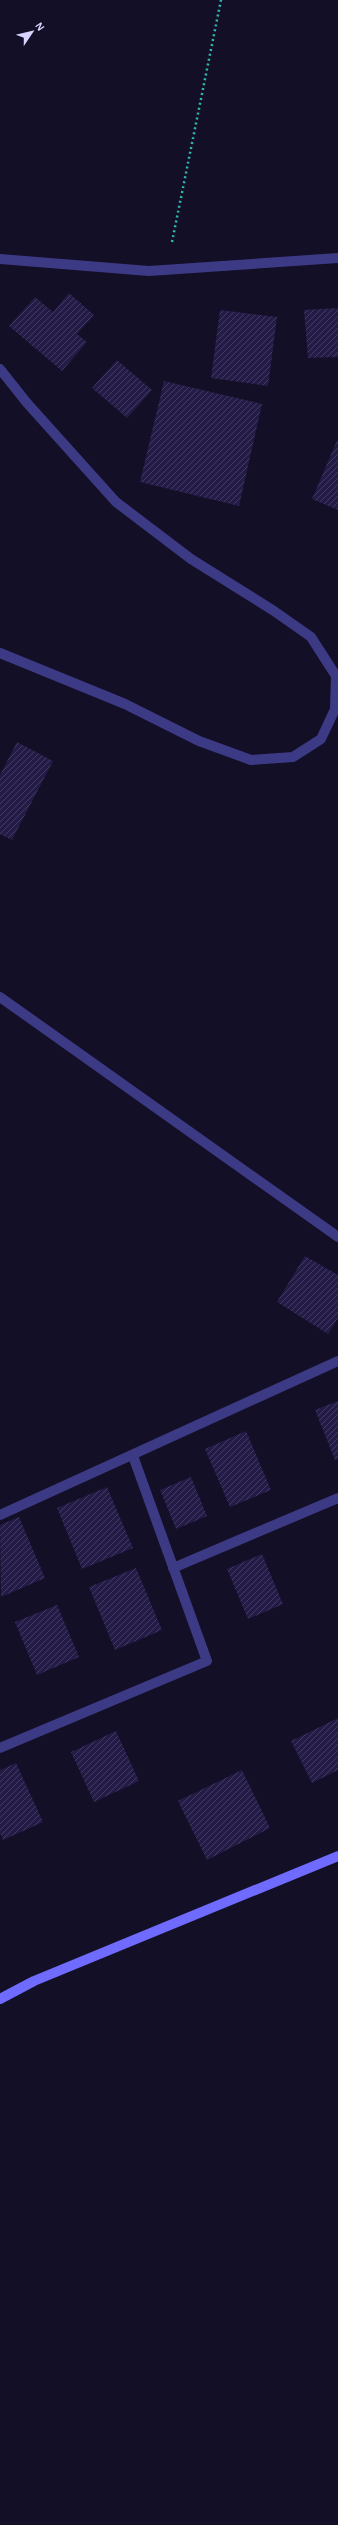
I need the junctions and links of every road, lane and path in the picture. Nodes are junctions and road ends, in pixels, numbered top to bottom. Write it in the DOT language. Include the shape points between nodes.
graph roads {
  1 [pos="221,0"];
  2 [pos="338,258"];
  3 [pos="0,259"];
  4 [pos="166,270"];
  5 [pos="0,369"];
  6 [pos="0,653"];
  7 [pos="0,997"];
  8 [pos="338,1238"];
  9 [pos="338,1361"];
  10 [pos="133,1456"];
  11 [pos="338,1498"];
  12 [pos="0,1515"];
  13 [pos="173,1568"];
  14 [pos="0,1748"];
  15 [pos="338,1856"];
  16 [pos="0,1999"];
  1 -- 4 [label="path"];
  2 -- 4 [label="street"];
  3 -- 4 [label="street" via="149,271"];
  5 -- 6 [label="street" via="27,404 116,502 191,559 311,637 336,676 335,709 320,739 293,757 251,760 198,741 125,704"];
  7 -- 8 [label="street"];
  9 -- 10 [label="street"];
  10 -- 12 [label="street"];
  10 -- 13 [label="street"];
  11 -- 13 [label="street"];
  13 -- 14 [label="street" via="207,1661"];
  15 -- 16 [label="street" via="34,1981"];
}
